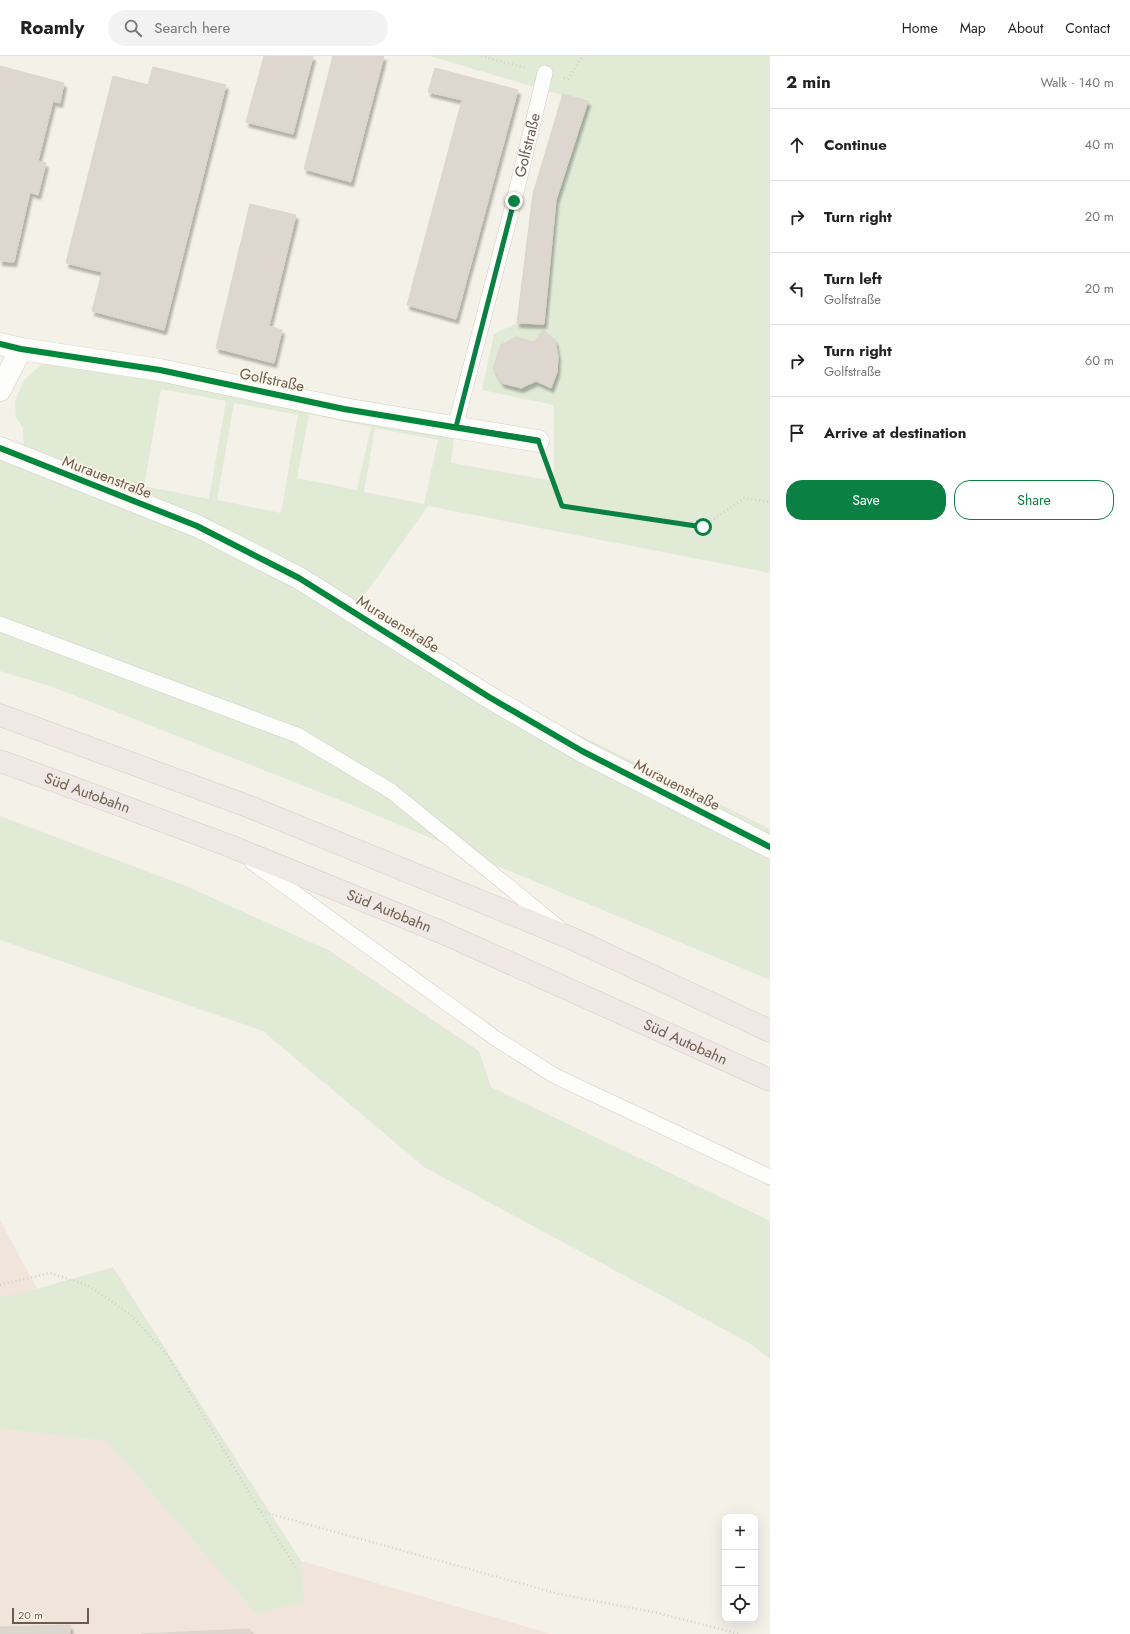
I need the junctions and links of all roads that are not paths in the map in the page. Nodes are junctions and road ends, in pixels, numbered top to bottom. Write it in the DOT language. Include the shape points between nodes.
graph roads {
  1 [pos="545,73"];
  2 [pos="0,344"];
  3 [pos="21,349"];
  4 [pos="0,390"];
  5 [pos="456,427"];
  6 [pos="538,440"];
  7 [pos="0,448"];
  8 [pos="0,624"];
  9 [pos="0,715"];
  10 [pos="0,761"];
  11 [pos="230,846"];
  12 [pos="770,847"];
  13 [pos="573,939"];
  14 [pos="770,1031"];
  15 [pos="770,1080"];
  16 [pos="770,1177"];
  1 -- 5 [label="lane, Golfstraße"];
  2 -- 3 [label="street, Golfstraße"];
  3 -- 4 [label="street"];
  3 -- 5 [label="street, Golfstraße" via="160,370 338,408"];
  5 -- 6 [label="street, Golfstraße"];
  7 -- 12 [label="street, Murauenstraße" via="197,526 299,578 489,697 582,751"];
  8 -- 13 [label="lane" via="297,736 391,791"];
  9 -- 13 [label="highway" via="250,807"];
  10 -- 11 [label="highway, Süd Autobahn"];
  11 -- 15 [label="highway, Süd Autobahn" via="441,932"];
  11 -- 16 [label="lane" via="495,1038 555,1076"];
  13 -- 14 [label="highway"];
}
